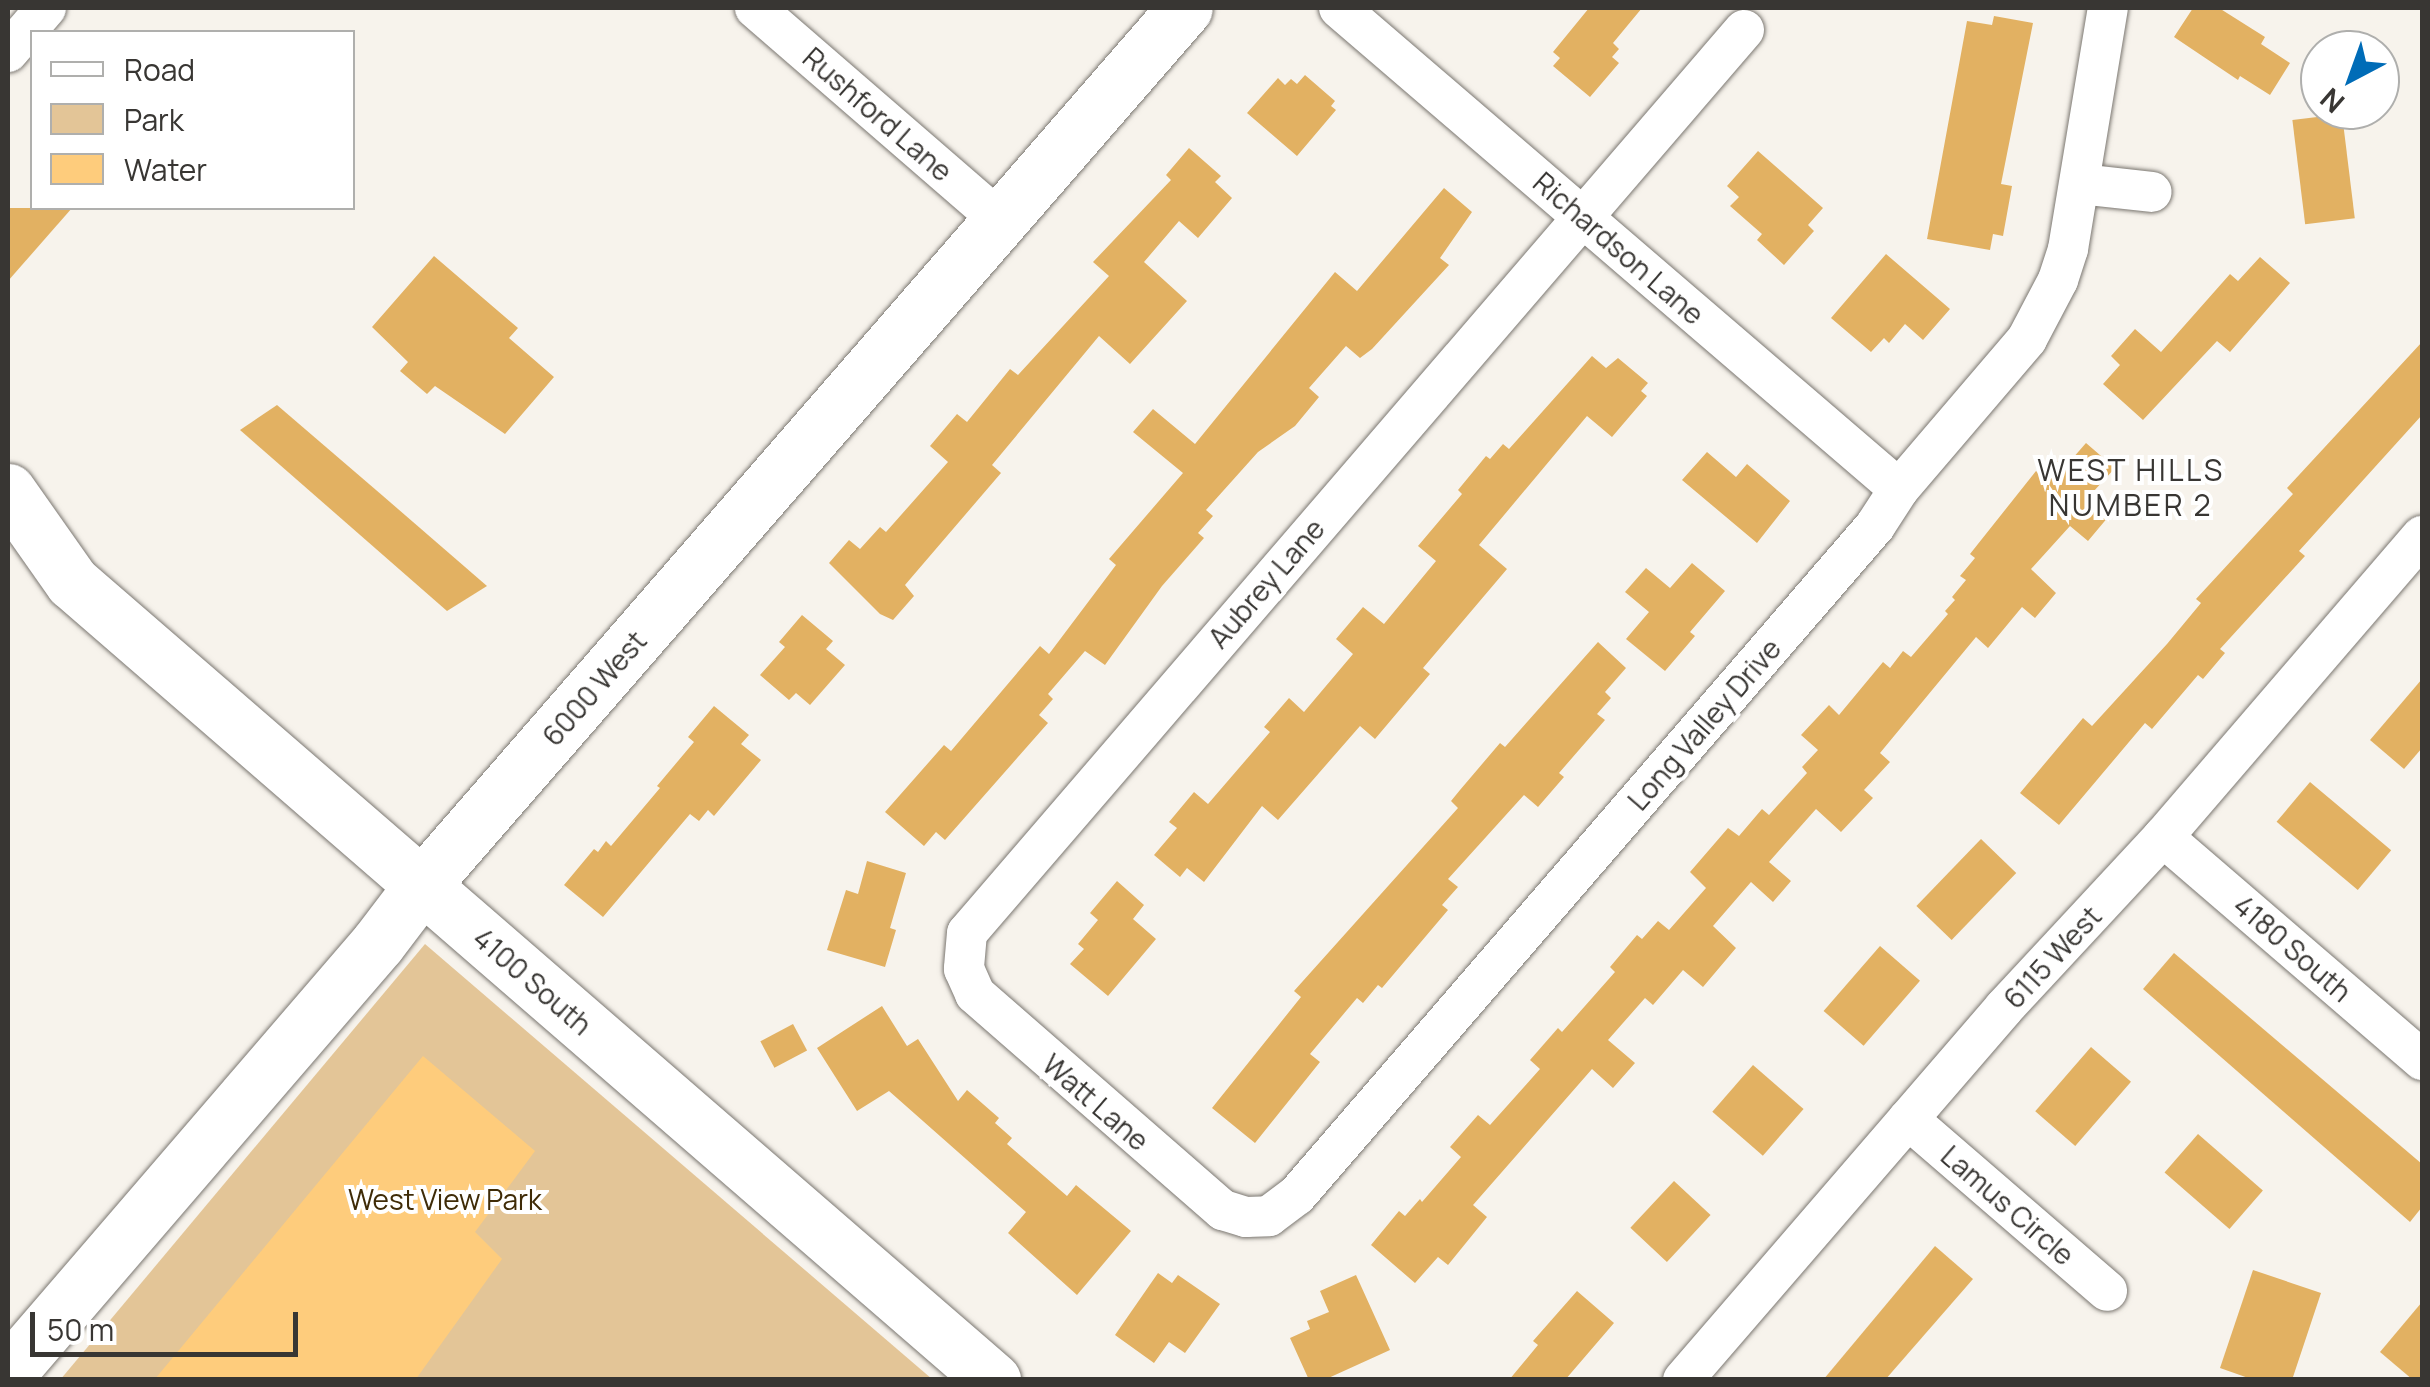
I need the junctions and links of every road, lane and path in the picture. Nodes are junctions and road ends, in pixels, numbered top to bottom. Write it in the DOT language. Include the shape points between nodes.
graph roads {
  1 [pos="46,8"];
  2 [pos="755,8"];
  3 [pos="1185,8"];
  4 [pos="1340,8"];
  5 [pos="2108,8"];
  6 [pos="1744,30"];
  7 [pos="8,52"];
  8 [pos="2080,184"];
  9 [pos="2152,192"];
  10 [pos="1582,217"];
  11 [pos="1001,221"];
  12 [pos="1899,490"];
  13 [pos="8,491"];
  14 [pos="2420,545"];
  15 [pos="8,552"];
  16 [pos="72,582"];
  17 [pos="2163,837"];
  18 [pos="422,885"];
  19 [pos="962,956"];
  20 [pos="2422,1060"];
  21 [pos="1908,1120"];
  22 [pos="1258,1218"];
  23 [pos="2107,1291"];
  24 [pos="8,1373"];
  25 [pos="993,1380"];
  26 [pos="1683,1380"];
  1 -- 7 [label="street"];
  2 -- 11 [label="street, Rushford Lane"];
  3 -- 11 [label="street, 6000 West"];
  4 -- 10 [label="street, Richardson Lane"];
  5 -- 8 [label="street, Long Valley Drive"];
  6 -- 10 [label="street, Aubrey Lane"];
  8 -- 9 [label="street"];
  8 -- 12 [label="street, Long Valley Drive" via="2068,249 2044,310"];
  10 -- 12 [label="street, Richardson Lane"];
  10 -- 19 [label="street, Aubrey Lane" via="980,912"];
  11 -- 18 [label="street, 6000 West"];
  12 -- 22 [label="street, Long Valley Drive" via="1297,1195"];
  13 -- 16 [label="street, 4100 South"];
  14 -- 17 [label="street, 6115 West"];
  15 -- 16 [label="street, 4100 South"];
  16 -- 18 [label="street, 4100 South"];
  17 -- 20 [label="street, 4180 South"];
  17 -- 21 [label="street, 6115 West"];
  18 -- 24 [label="street, 6000 West"];
  18 -- 25 [label="street, 4100 South"];
  19 -- 22 [label="street, Watt Lane" via="968,983 984,1004 1212,1203"];
  21 -- 23 [label="street, Lamus Circle"];
  21 -- 26 [label="street, 6115 West"];
}
